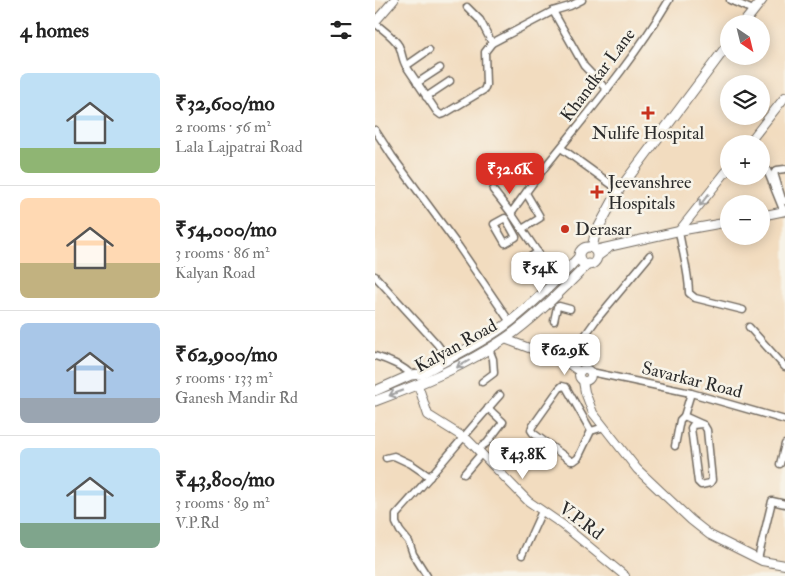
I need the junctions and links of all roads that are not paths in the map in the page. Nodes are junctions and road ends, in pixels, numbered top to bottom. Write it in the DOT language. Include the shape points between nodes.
graph roads {
  1 [pos="582,0"];
  2 [pos="669,0"];
  3 [pos="730,0"];
  4 [pos="761,0"];
  5 [pos="392,1"];
  6 [pos="467,7"];
  7 [pos="753,10"];
  8 [pos="553,11"];
  9 [pos="749,15"];
  10 [pos="375,22"];
  11 [pos="492,43"];
  12 [pos="429,50"];
  13 [pos="720,55"];
  14 [pos="406,66"];
  15 [pos="438,68"];
  16 [pos="450,81"];
  17 [pos="417,83"];
  18 [pos="607,90"];
  19 [pos="426,97"];
  20 [pos="785,97"];
  21 [pos="375,130"];
  22 [pos="755,135"];
  23 [pos="561,148"];
  24 [pos="785,169"];
  25 [pos="770,175"];
  26 [pos="720,179"];
  27 [pos="777,188"];
  28 [pos="493,190"];
  29 [pos="619,190"];
  30 [pos="526,193"];
  31 [pos="785,201"];
  32 [pos="511,212"];
  33 [pos="784,212"];
  34 [pos="770,214"];
  35 [pos="720,224"];
  36 [pos="521,227"];
  37 [pos="512,228"];
  38 [pos="679,231"];
  39 [pos="595,234"];
  40 [pos="537,252"];
  41 [pos="595,252"];
  42 [pos="581,253"];
  43 [pos="650,255"];
  44 [pos="520,263"];
  45 [pos="588,264"];
  46 [pos="375,276"];
  47 [pos="560,277"];
  48 [pos="551,300"];
  49 [pos="557,307"];
  50 [pos="570,309"];
  51 [pos="743,310"];
  52 [pos="554,321"];
  53 [pos="510,322"];
  54 [pos="749,327"];
  55 [pos="505,339"];
  56 [pos="489,349"];
  57 [pos="375,356"];
  58 [pos="448,359"];
  59 [pos="566,362"];
  60 [pos="785,367"];
  61 [pos="579,372"];
  62 [pos="591,372"];
  63 [pos="411,375"];
  64 [pos="583,381"];
  65 [pos="482,382"];
  66 [pos="418,385"];
  67 [pos="375,391"];
  68 [pos="691,393"];
  69 [pos="500,395"];
  70 [pos="375,402"];
  71 [pos="488,408"];
  72 [pos="684,416"];
  73 [pos="785,420"];
  74 [pos="702,424"];
  75 [pos="604,427"];
  76 [pos="591,431"];
  77 [pos="463,437"];
  78 [pos="785,444"];
  79 [pos="675,446"];
  80 [pos="480,452"];
  81 [pos="386,458"];
  82 [pos="780,464"];
  83 [pos="464,474"];
  84 [pos="430,478"];
  85 [pos="785,504"];
  86 [pos="542,511"];
  87 [pos="522,555"];
  88 [pos="758,559"];
  89 [pos="785,565"];
  90 [pos="427,576"];
  91 [pos="625,576"];
  1 -- 8 [label="street"];
  2 -- 18 [label="street, Khandkar Lane"];
  3 -- 7 [label="street"];
  4 -- 7 [label="main road"];
  5 -- 10 [label="street"];
  6 -- 11 [label="street" via="480,20"];
  7 -- 9 [label="main road"];
  8 -- 11 [label="street"];
  8 -- 18 [label="street" via="584,66"];
  10 -- 14 [label="street" via="401,49"];
  11 -- 19 [label="street" via="485,52 484,90 441,115"];
  12 -- 14 [label="street"];
  13 -- 29 [label="main road"];
  14 -- 17 [label="street"];
  15 -- 17 [label="street"];
  16 -- 19 [label="street"];
  17 -- 19 [label="street"];
  18 -- 23 [label="street, Khandkar Lane"];
  20 -- 22 [label="street"];
  21 -- 53 [label="street"];
  23 -- 29 [label="street"];
  23 -- 30 [label="street, Khandkar Lane"];
  24 -- 27 [label="street" via="774,172"];
  25 -- 27 [label="street"];
  26 -- 38 [label="street, one-way"];
  27 -- 31 [label="street"];
  27 -- 33 [label="street"];
  28 -- 32 [label="street"];
  29 -- 39 [label="main road"];
  30 -- 32 [label="street, Khandkar Lane"];
  30 -- 36 [label="street" via="539,218"];
  32 -- 36 [label="street"];
  33 -- 34 [label="street"];
  35 -- 38 [label="street"];
  36 -- 37 [label="street"];
  36 -- 40 [label="street"];
  38 -- 41 [label="street"];
  38 -- 51 [label="street" via="689,277 689,293 695,298"];
  39 -- 41 [label="main road"];
  39 -- 42 [label="main road, Kalyan Road"];
  40 -- 44 [label="street"];
  40 -- 47 [label="street"];
  41 -- 42 [label="main road" via="587,247"];
  41 -- 45 [label="main road" via="594,262"];
  42 -- 45 [label="main road" via="583,262"];
  42 -- 47 [label="main road, Kalyan Road"];
  43 -- 59 [label="street"];
  45 -- 48 [label="main road, Kalyan Road"];
  46 -- 58 [label="street"];
  47 -- 53 [label="main road, Kalyan Road"];
  48 -- 49 [label="street"];
  48 -- 55 [label="main road, Kalyan Road"];
  49 -- 50 [label="street"];
  49 -- 52 [label="street"];
  53 -- 58 [label="main road, Kalyan Road"];
  54 -- 60 [label="street"];
  55 -- 56 [label="main road, Kalyan Road"];
  55 -- 59 [label="street"];
  56 -- 65 [label="street" via="494,373"];
  56 -- 66 [label="main road, Kalyan Road, one-way"];
  57 -- 63 [label="street" via="394,362"];
  58 -- 63 [label="main road, Kalyan Road" via="421,374"];
  59 -- 61 [label="street"];
  61 -- 62 [label="street" via="587,368"];
  61 -- 64 [label="street"];
  62 -- 64 [label="street" via="589,380"];
  62 -- 68 [label="street, Savarkar Road"];
  63 -- 67 [label="main road, Kalyan Road"];
  64 -- 75 [label="street" via="593,413"];
  66 -- 70 [label="main road, Kalyan Road, one-way"];
  66 -- 77 [label="street, V.P.Rd" via="428,415"];
  68 -- 72 [label="street"];
  68 -- 73 [label="street, Savarkar Road"];
  69 -- 71 [label="street"];
  71 -- 77 [label="street"];
  71 -- 80 [label="street" via="503,422"];
  72 -- 74 [label="street"];
  72 -- 79 [label="street" via="680,420"];
  74 -- 74 [label="street" via="707,430 712,480 701,485 691,428"];
  75 -- 76 [label="street"];
  75 -- 88 [label="street" via="637,469 691,520 710,535"];
  76 -- 76 [label="street" via="579,458 571,461 531,430 562,386 566,387"];
  77 -- 80 [label="street, V.P.Rd"];
  77 -- 84 [label="street"];
  78 -- 82 [label="street"];
  80 -- 83 [label="street"];
  80 -- 86 [label="street, V.P.Rd"];
  81 -- 84 [label="street" via="394,456"];
  84 -- 90 [label="street" via="396,515 400,531"];
  85 -- 88 [label="street" via="772,501"];
  86 -- 87 [label="street"];
  86 -- 91 [label="street, V.P.Rd"];
  88 -- 89 [label="street"];
}
